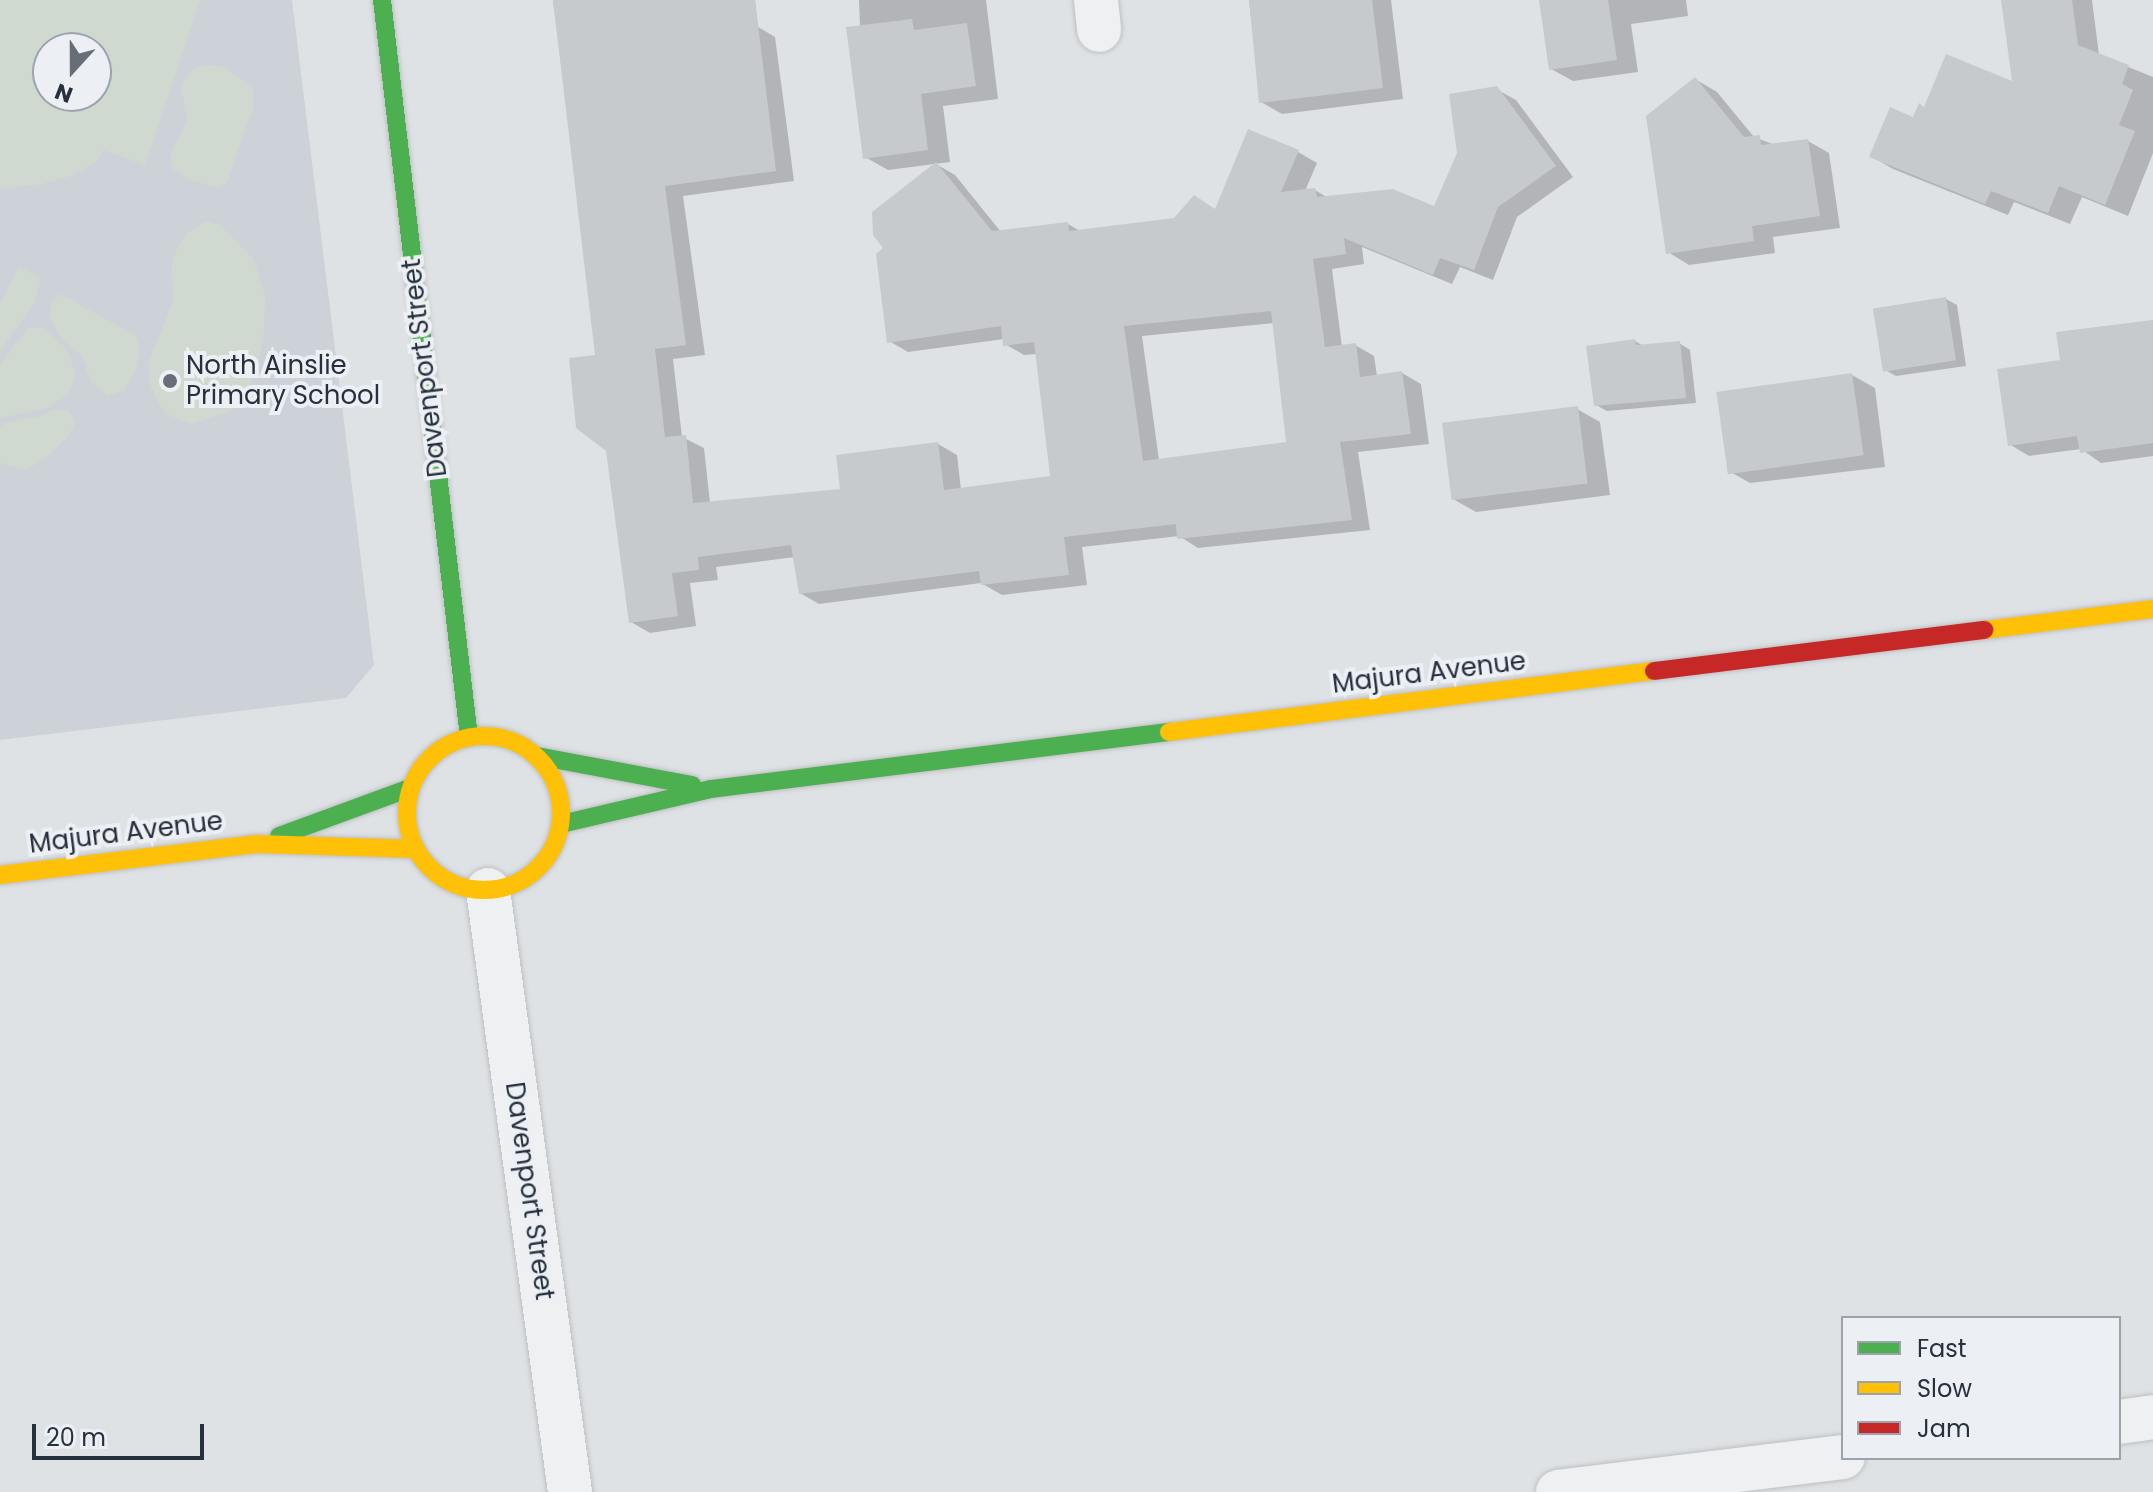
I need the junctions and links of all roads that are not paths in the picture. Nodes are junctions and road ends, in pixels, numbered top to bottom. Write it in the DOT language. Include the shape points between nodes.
graph roads {
  1 [pos="382,0"];
  2 [pos="2153,609"];
  3 [pos="469,737"];
  4 [pos="537,756"];
  5 [pos="410,788"];
  6 [pos="711,789"];
  7 [pos="561,824"];
  8 [pos="258,844"];
  9 [pos="416,849"];
  10 [pos="0,875"];
  11 [pos="488,890"];
  12 [pos="2153,1417"];
  13 [pos="2121,1422"];
  14 [pos="1841,1457"];
  15 [pos="570,1492"];
  16 [pos="1558,1492"];
  1 -- 3 [label="main road, Davenport Street"];
  2 -- 6 [label="main road, Majura Avenue"];
  3 -- 4 [label="main road" via="505,738"];
  3 -- 5 [label="main road" via="432,754"];
  4 -- 6 [label="main road, Majura Avenue"];
  4 -- 7 [label="main road" via="552,776"];
  5 -- 8 [label="main road, Majura Avenue"];
  5 -- 9 [label="main road" via="408,830"];
  6 -- 7 [label="main road, Majura Avenue"];
  7 -- 11 [label="main road" via="544,863 509,886"];
  8 -- 9 [label="main road, Majura Avenue"];
  8 -- 10 [label="main road, Majura Avenue"];
  9 -- 11 [label="main road" via="446,880"];
  11 -- 15 [label="street, Davenport Street"];
  12 -- 13 [label="street"];
  14 -- 16 [label="street"];
}
